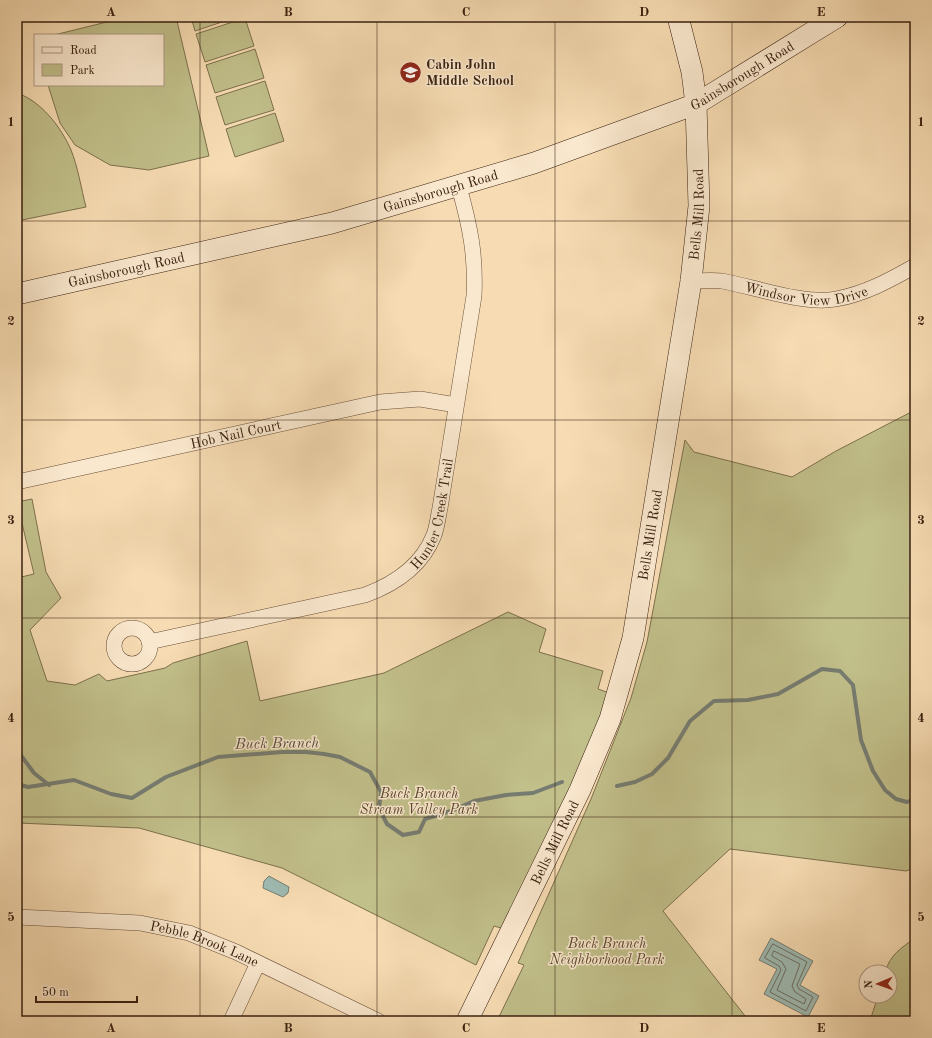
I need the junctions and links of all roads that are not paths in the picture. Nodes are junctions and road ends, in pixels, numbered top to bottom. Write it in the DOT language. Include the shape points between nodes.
graph roads {
  1 [pos="678,17"];
  2 [pos="837,17"];
  3 [pos="696,104"];
  4 [pos="459,186"];
  5 [pos="915,266"];
  6 [pos="691,281"];
  7 [pos="17,294"];
  8 [pos="456,405"];
  9 [pos="17,482"];
  10 [pos="150,642"];
  11 [pos="17,917"];
  12 [pos="258,964"];
  13 [pos="231,1021"];
  14 [pos="378,1021"];
  15 [pos="467,1021"];
  1 -- 3 [label="street, Bells Mill Road" via="692,72"];
  2 -- 3 [label="street, Gainsborough Road"];
  3 -- 4 [label="street, Gainsborough Road" via="571,151"];
  3 -- 6 [label="street, Bells Mill Road" via="698,206"];
  4 -- 7 [label="street, Gainsborough Road" via="332,223"];
  4 -- 8 [label="street, Hunter Creek Trail" via="470,225 475,266 474,296"];
  5 -- 6 [label="street, Windsor View Drive" via="885,283 835,300 807,299 720,281"];
  6 -- 15 [label="street, Bells Mill Road" via="639,609 618,696 580,790"];
  8 -- 9 [label="street, Hob Nail Court" via="420,399 380,402"];
  8 -- 10 [label="street, Hunter Creek Trail" via="434,535 423,555 398,579 383,589 365,595"];
  11 -- 12 [label="street, Pebble Brook Lane" via="117,920 165,927 189,933"];
  12 -- 13 [label="street"];
  12 -- 14 [label="street, Pebble Brook Lane"];
}
